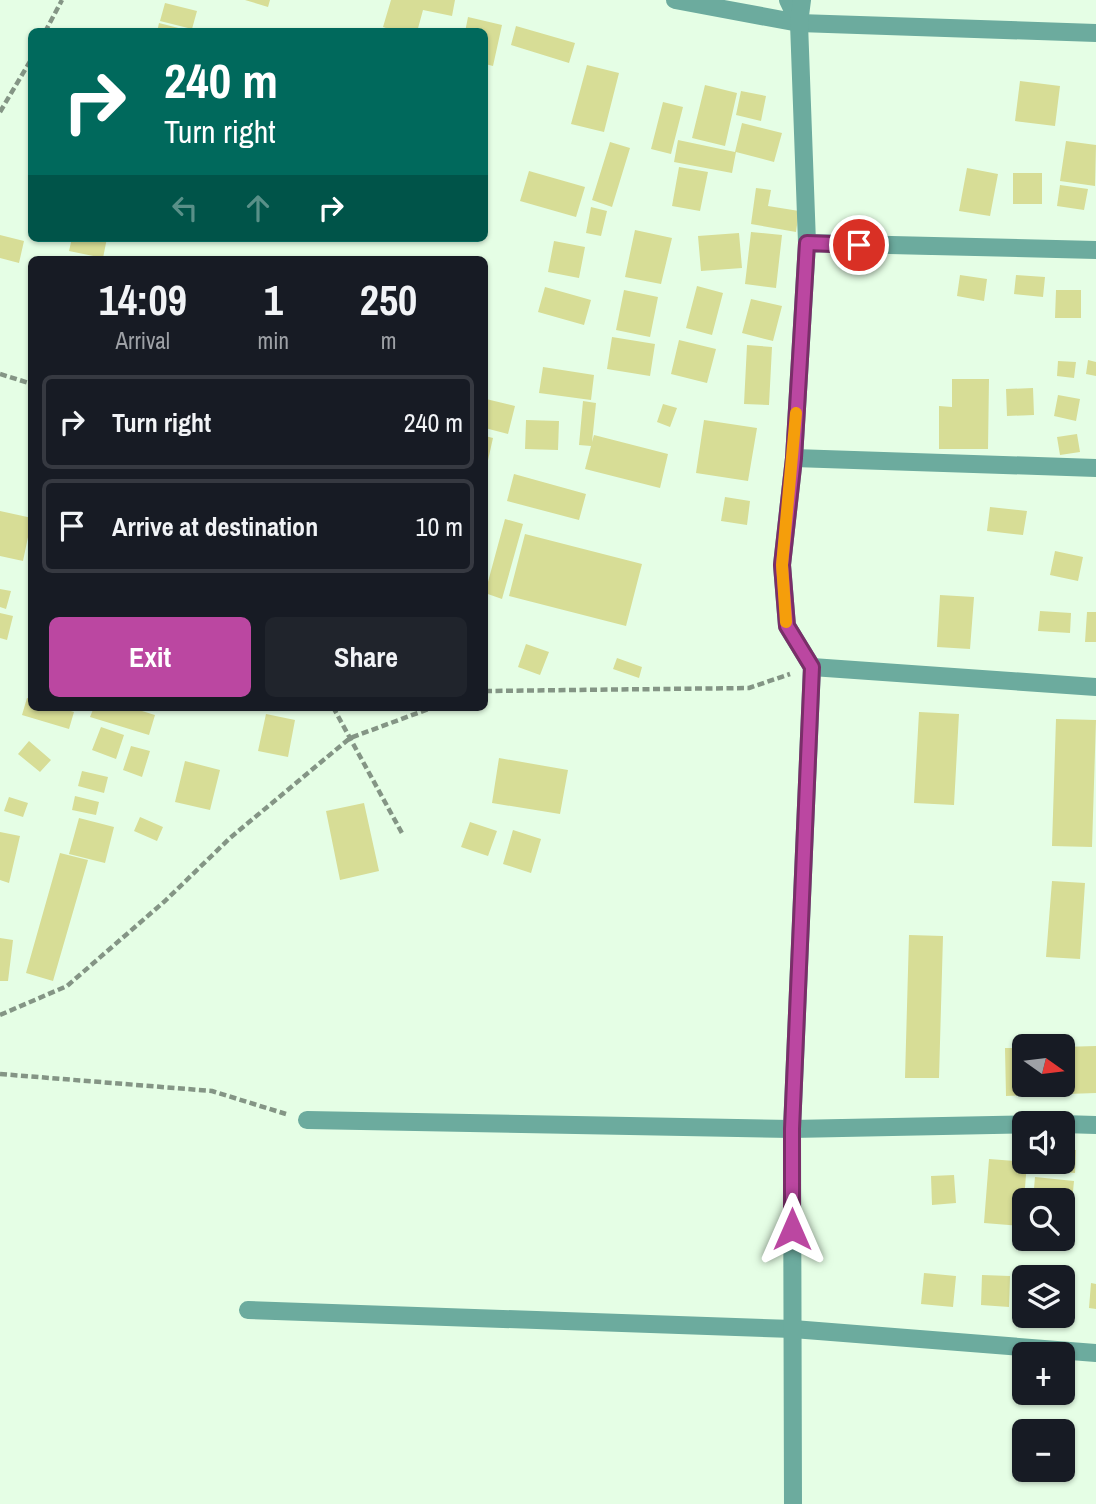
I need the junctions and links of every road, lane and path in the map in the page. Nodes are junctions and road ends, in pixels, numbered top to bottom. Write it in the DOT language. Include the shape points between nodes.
graph roads {
  1 [pos="62,0"];
  2 [pos="675,0"];
  3 [pos="788,0"];
  4 [pos="802,0"];
  5 [pos="799,23"];
  6 [pos="47,28"];
  7 [pos="1096,33"];
  8 [pos="28,65"];
  9 [pos="0,111"];
  10 [pos="807,243"];
  11 [pos="1096,250"];
  12 [pos="0,374"];
  13 [pos="28,383"];
  14 [pos="794,458"];
  15 [pos="1096,468"];
  16 [pos="812,667"];
  17 [pos="1096,688"];
  18 [pos="488,691"];
  19 [pos="335,711"];
  20 [pos="423,711"];
  21 [pos="351,738"];
  22 [pos="403,835"];
  23 [pos="0,1015"];
  24 [pos="0,1074"];
  25 [pos="307,1120"];
  26 [pos="1075,1124"];
  27 [pos="1012,1125"];
  28 [pos="1096,1125"];
  29 [pos="792,1129"];
  30 [pos="248,1310"];
  31 [pos="793,1329"];
  32 [pos="1096,1353"];
  33 [pos="793,1504"];
  1 -- 6 [label="path"];
  2 -- 5 [label="street"];
  3 -- 5 [label="street"];
  4 -- 5 [label="street"];
  5 -- 7 [label="street"];
  5 -- 10 [label="street"];
  8 -- 9 [label="path"];
  10 -- 11 [label="street"];
  10 -- 14 [label="street"];
  12 -- 13 [label="path"];
  14 -- 15 [label="street"];
  14 -- 16 [label="street" via="782,565 787,626"];
  16 -- 17 [label="street"];
  16 -- 18 [label="path" via="749,688"];
  16 -- 29 [label="street"];
  19 -- 21 [label="path"];
  20 -- 21 [label="path"];
  21 -- 22 [label="path"];
  21 -- 23 [label="path" via="230,838 67,986"];
  24 -- 25 [label="path" via="212,1091"];
  25 -- 29 [label="street"];
  26 -- 28 [label="street"];
  27 -- 29 [label="street"];
  29 -- 31 [label="street"];
  30 -- 31 [label="street"];
  31 -- 32 [label="street"];
  31 -- 33 [label="street"];
}
